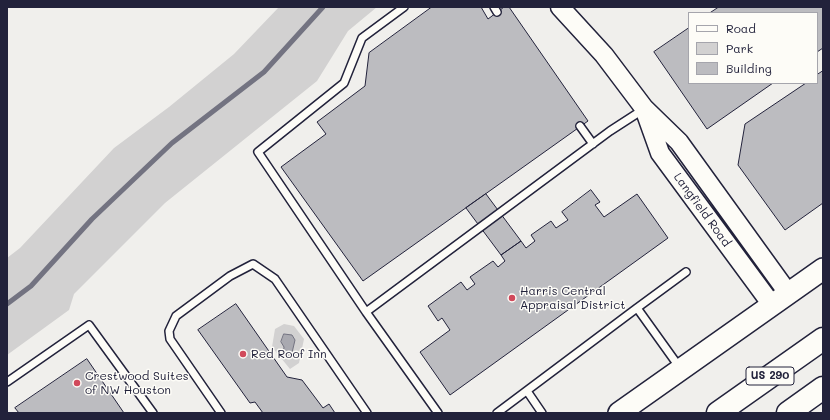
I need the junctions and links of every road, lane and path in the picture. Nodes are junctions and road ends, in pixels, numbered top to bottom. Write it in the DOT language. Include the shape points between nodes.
graph roads {
  1 [pos="404,7"];
  2 [pos="560,7"];
  3 [pos="644,108"];
  4 [pos="580,126"];
  5 [pos="593,144"];
  6 [pos="823,269"];
  7 [pos="686,272"];
  8 [pos="780,299"];
  9 [pos="637,308"];
  10 [pos="366,312"];
  11 [pos="823,339"];
  12 [pos="681,369"];
  13 [pos="7,382"];
  14 [pos="823,388"];
  15 [pos="527,391"];
  16 [pos="153,413"];
  17 [pos="221,413"];
  18 [pos="367,413"];
  19 [pos="438,413"];
  20 [pos="497,413"];
  21 [pos="542,413"];
  22 [pos="619,413"];
  23 [pos="718,413"];
  24 [pos="788,413"];
  1 -- 10 [label="lane" via="362,38 344,83 258,152"];
  2 -- 3 [label="street, Langfield Road" via="604,55"];
  3 -- 5 [label="lane"];
  3 -- 8 [label="street, Langfield Road" via="679,142"];
  4 -- 5 [label="lane"];
  5 -- 10 [label="lane"];
  6 -- 8 [label="main road"];
  7 -- 9 [label="lane"];
  8 -- 12 [label="main road"];
  9 -- 12 [label="lane"];
  9 -- 15 [label="lane"];
  10 -- 19 [label="lane"];
  11 -- 23 [label="highway, US 290"];
  12 -- 22 [label="main road"];
  13 -- 16 [label="lane" via="89,325"];
  14 -- 24 [label="highway"];
  15 -- 20 [label="lane"];
  15 -- 21 [label="lane"];
  17 -- 18 [label="lane" via="170,340 169,331 176,316 230,276 253,264 275,279"];
}
